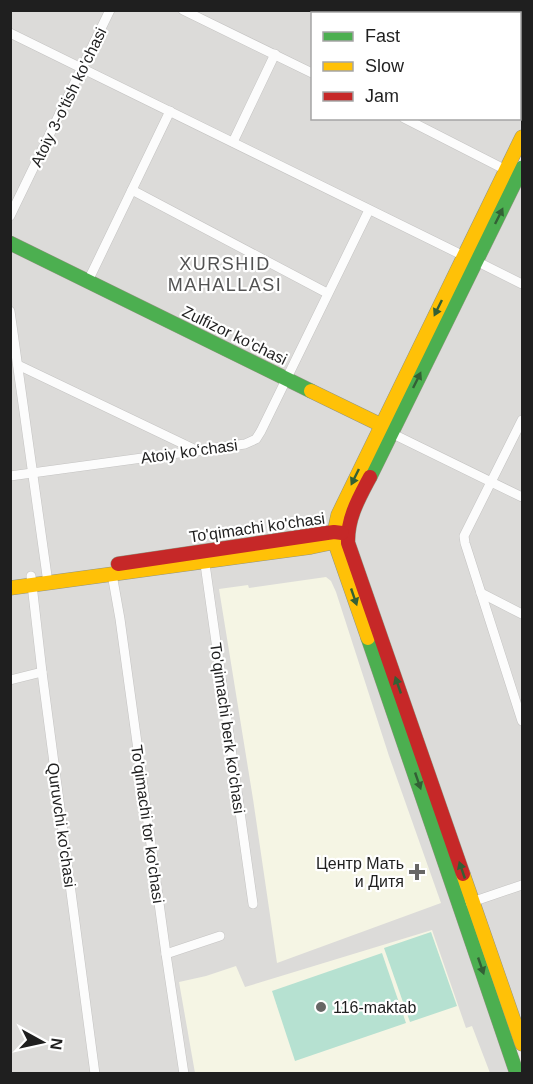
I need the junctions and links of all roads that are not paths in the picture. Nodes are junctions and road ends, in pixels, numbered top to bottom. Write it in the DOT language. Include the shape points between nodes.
graph roads {
  1 [pos="110,10"];
  2 [pos="183,10"];
  3 [pos="10,33"];
  4 [pos="275,54"];
  5 [pos="82,68"];
  6 [pos="311,72"];
  7 [pos="170,111"];
  8 [pos="408,120"];
  9 [pos="522,137"];
  10 [pos="233,142"];
  11 [pos="506,170"];
  12 [pos="522,170"];
  13 [pos="132,190"];
  14 [pos="369,210"];
  15 [pos="10,216"];
  16 [pos="10,243"];
  17 [pos="470,258"];
  18 [pos="88,281"];
  19 [pos="522,284"];
  20 [pos="327,293"];
  21 [pos="10,311"];
  22 [pos="18,365"];
  23 [pos="286,378"];
  24 [pos="522,420"];
  25 [pos="386,429"];
  26 [pos="198,451"];
  27 [pos="33,472"];
  28 [pos="10,476"];
  29 [pos="491,481"];
  30 [pos="522,496"];
  31 [pos="339,536"];
  32 [pos="204,556"];
  33 [pos="112,574"];
  34 [pos="48,578"];
  35 [pos="10,579"];
  36 [pos="32,580"];
  37 [pos="10,588"];
  38 [pos="481,593"];
  39 [pos="522,614"];
  40 [pos="42,672"];
  41 [pos="10,680"];
  42 [pos="522,721"];
  43 [pos="522,885"];
  44 [pos="253,904"];
  45 [pos="467,904"];
  46 [pos="220,936"];
  47 [pos="165,954"];
  48 [pos="522,1044"];
  49 [pos="95,1074"];
  50 [pos="184,1074"];
  51 [pos="518,1074"];
  1 -- 5 [label="street, Atoiy 3-o'tish ko'chasi"];
  2 -- 4 [label="street"];
  3 -- 5 [label="street"];
  4 -- 6 [label="street"];
  4 -- 10 [label="street"];
  5 -- 7 [label="street"];
  5 -- 15 [label="street, Atoiy 3-o'tish ko'chasi"];
  7 -- 10 [label="street"];
  7 -- 13 [label="street"];
  8 -- 11 [label="street"];
  9 -- 11 [label="main road"];
  10 -- 14 [label="street"];
  11 -- 17 [label="main road"];
  17 -- 12 [label="main road, one-way"];
  13 -- 18 [label="street"];
  13 -- 20 [label="street"];
  14 -- 17 [label="street"];
  14 -- 20 [label="street, Atoiy koʻchasi"];
  16 -- 18 [label="main road, Zulfizor ko'chasi"];
  17 -- 19 [label="street"];
  17 -- 25 [label="main road"];
  18 -- 23 [label="main road, Zulfizor ko'chasi"];
  20 -- 23 [label="street, Atoiy koʻchasi"];
  21 -- 22 [label="street"];
  22 -- 26 [label="street"];
  22 -- 27 [label="street"];
  23 -- 25 [label="main road, Zulfizor ko'chasi"];
  23 -- 26 [label="street, Atoiy koʻchasi" via="256,439"];
  24 -- 29 [label="street"];
  25 -- 29 [label="street, Zulfizor ko'chasi"];
  25 -- 31 [label="main road" via="350,520"];
  26 -- 27 [label="street, Atoiy koʻchasi"];
  27 -- 28 [label="street, Atoiy koʻchasi"];
  27 -- 34 [label="street"];
  29 -- 30 [label="street, Zulfizor ko'chasi"];
  29 -- 38 [label="street" via="464,536"];
  31 -- 32 [label="main road, To'qimachi ko'chasi" via="301,548"];
  31 -- 45 [label="main road"];
  32 -- 33 [label="main road, To'qimachi ko'chasi"];
  32 -- 34 [label="main road, To'qimachi ko'chasi"];
  32 -- 44 [label="street, To'qimachi berk ko'chasi"];
  33 -- 34 [label="main road, To'qimachi ko'chasi"];
  33 -- 47 [label="street, To'qimachi tor ko'chasi"];
  34 -- 36 [label="main road, To'qimachi ko'chasi"];
  35 -- 36 [label="main road, To'qimachi ko'chasi"];
  36 -- 37 [label="main road, To'qimachi ko'chasi"];
  36 -- 40 [label="street, Quruvchi ko'chasi"];
  38 -- 39 [label="street"];
  38 -- 42 [label="street"];
  40 -- 41 [label="street"];
  40 -- 49 [label="street, Quruvchi ko'chasi"];
  43 -- 45 [label="street"];
  45 -- 48 [label="main road"];
  45 -- 51 [label="main road, one-way"];
  46 -- 47 [label="street"];
  47 -- 50 [label="street, To'qimachi tor ko'chasi"];
}
